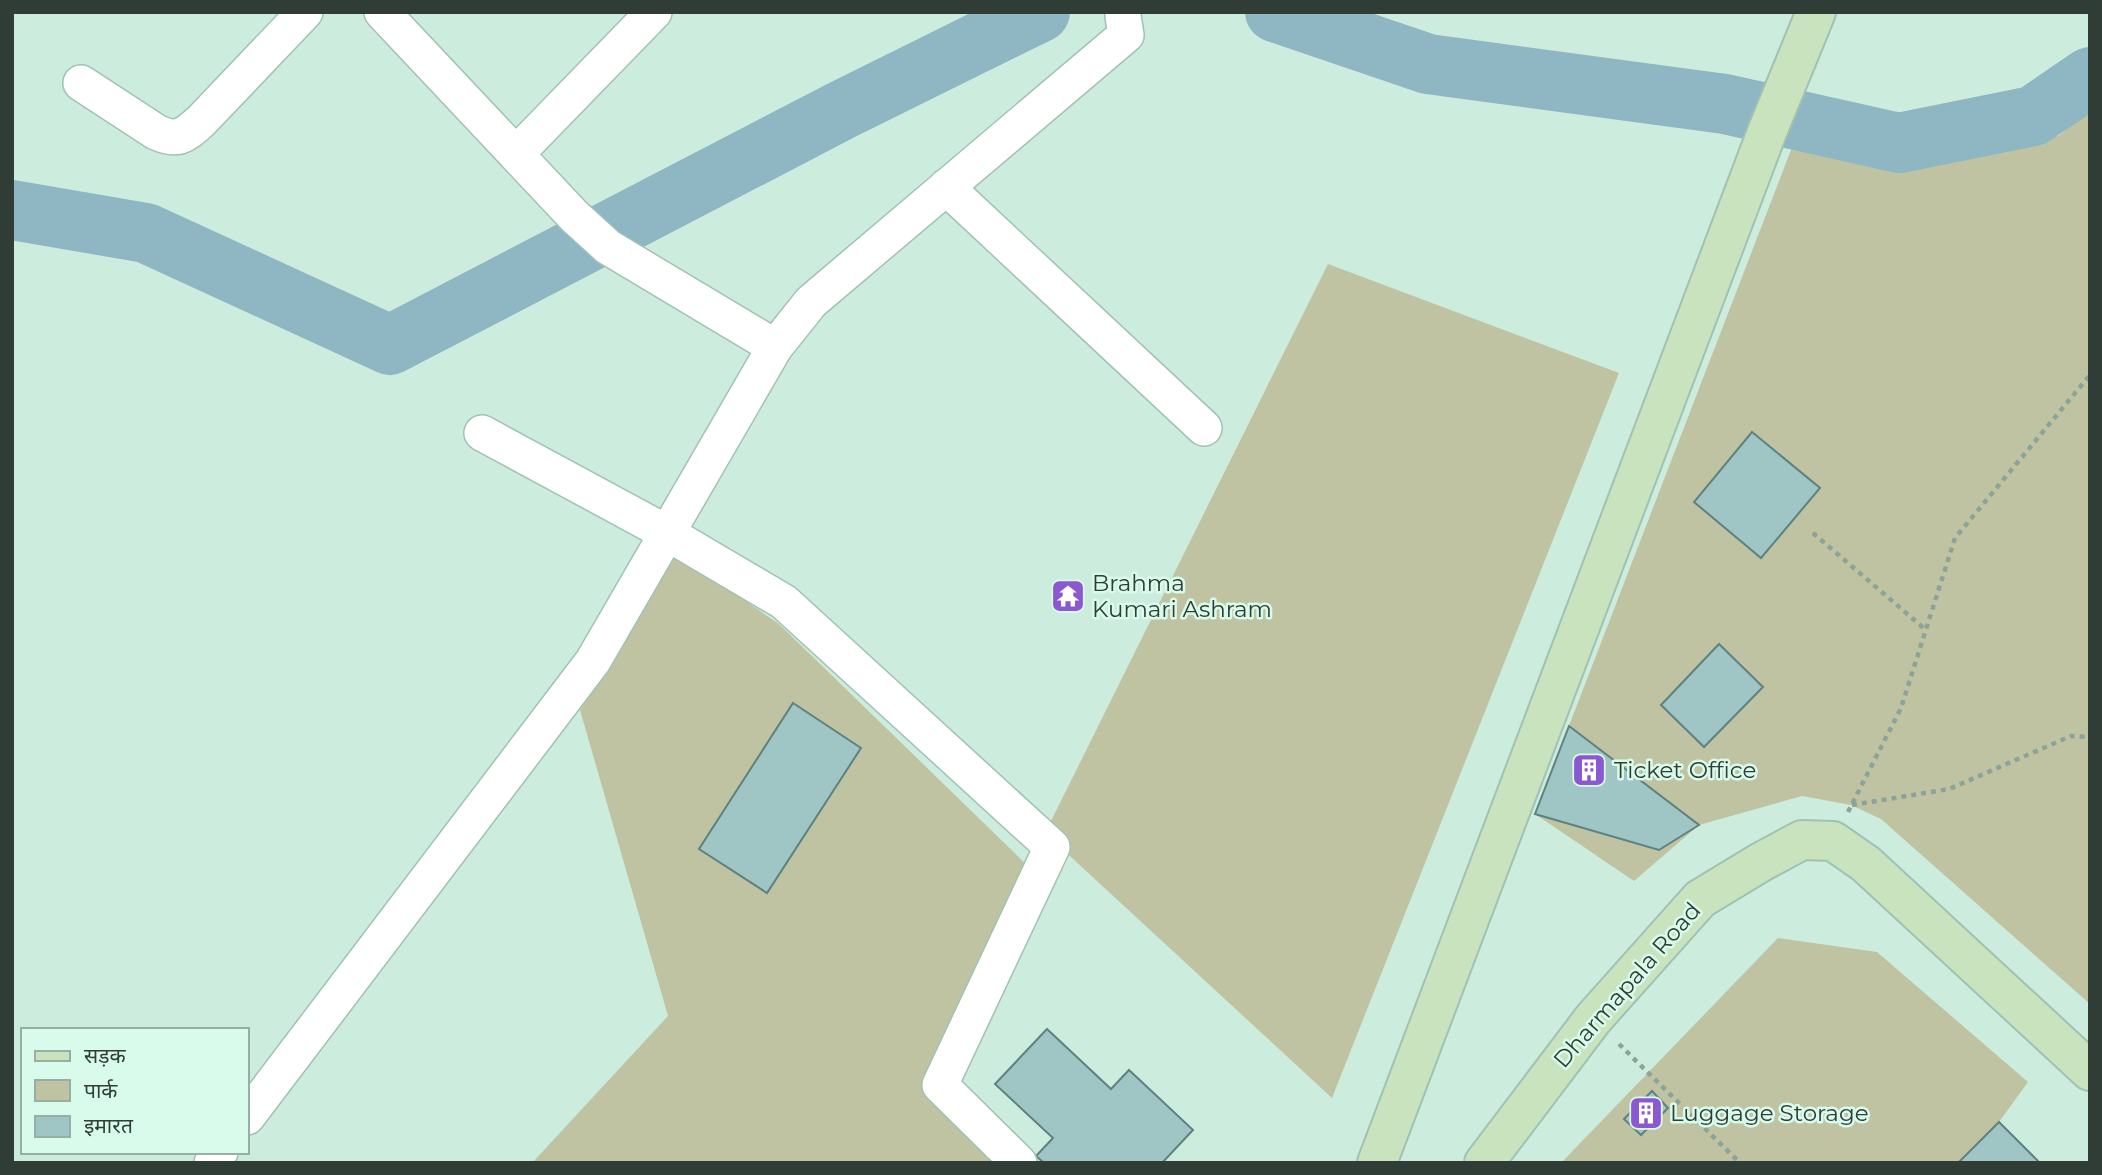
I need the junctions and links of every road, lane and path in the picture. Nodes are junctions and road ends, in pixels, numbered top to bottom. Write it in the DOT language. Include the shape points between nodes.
graph roads {
  1 [pos="305,12"];
  2 [pos="382,12"];
  3 [pos="654,12"];
  4 [pos="1816,12"];
  5 [pos="1123,16"];
  6 [pos="81,83"];
  7 [pos="516,154"];
  8 [pos="946,187"];
  9 [pos="775,347"];
  10 [pos="2090,375"];
  11 [pos="1204,428"];
  12 [pos="482,433"];
  13 [pos="667,533"];
  14 [pos="1812,534"];
  15 [pos="1926,630"];
  16 [pos="2090,737"];
  17 [pos="1851,805"];
  18 [pos="1833,841"];
  19 [pos="1593,1019"];
  20 [pos="2090,1071"];
  21 [pos="248,1116"];
  22 [pos="1019,1163"];
  23 [pos="1377,1163"];
  24 [pos="1484,1163"];
  25 [pos="1740,1163"];
  1 -- 6 [label="street" via="201,121 177,138 156,132"];
  2 -- 7 [label="street"];
  3 -- 7 [label="street"];
  4 -- 23 [label="street"];
  5 -- 8 [label="street" via="1126,35"];
  7 -- 9 [label="street" via="608,247"];
  8 -- 9 [label="street" via="811,302"];
  8 -- 11 [label="street"];
  9 -- 13 [label="street"];
  10 -- 15 [label="path" via="1955,538"];
  12 -- 13 [label="street"];
  13 -- 21 [label="street" via="593,661"];
  13 -- 22 [label="street" via="784,602 1052,847 940,1085"];
  14 -- 15 [label="path"];
  15 -- 17 [label="path" via="1901,708"];
  16 -- 17 [label="path" via="2071,736 1950,789"];
  17 -- 18 [label="path"];
  18 -- 19 [label="street, Dharmapala Road" via="1802,840 1700,899"];
  18 -- 20 [label="street" via="1866,864"];
  19 -- 24 [label="street, Dharmapala Road"];
  19 -- 25 [label="path"];
}
